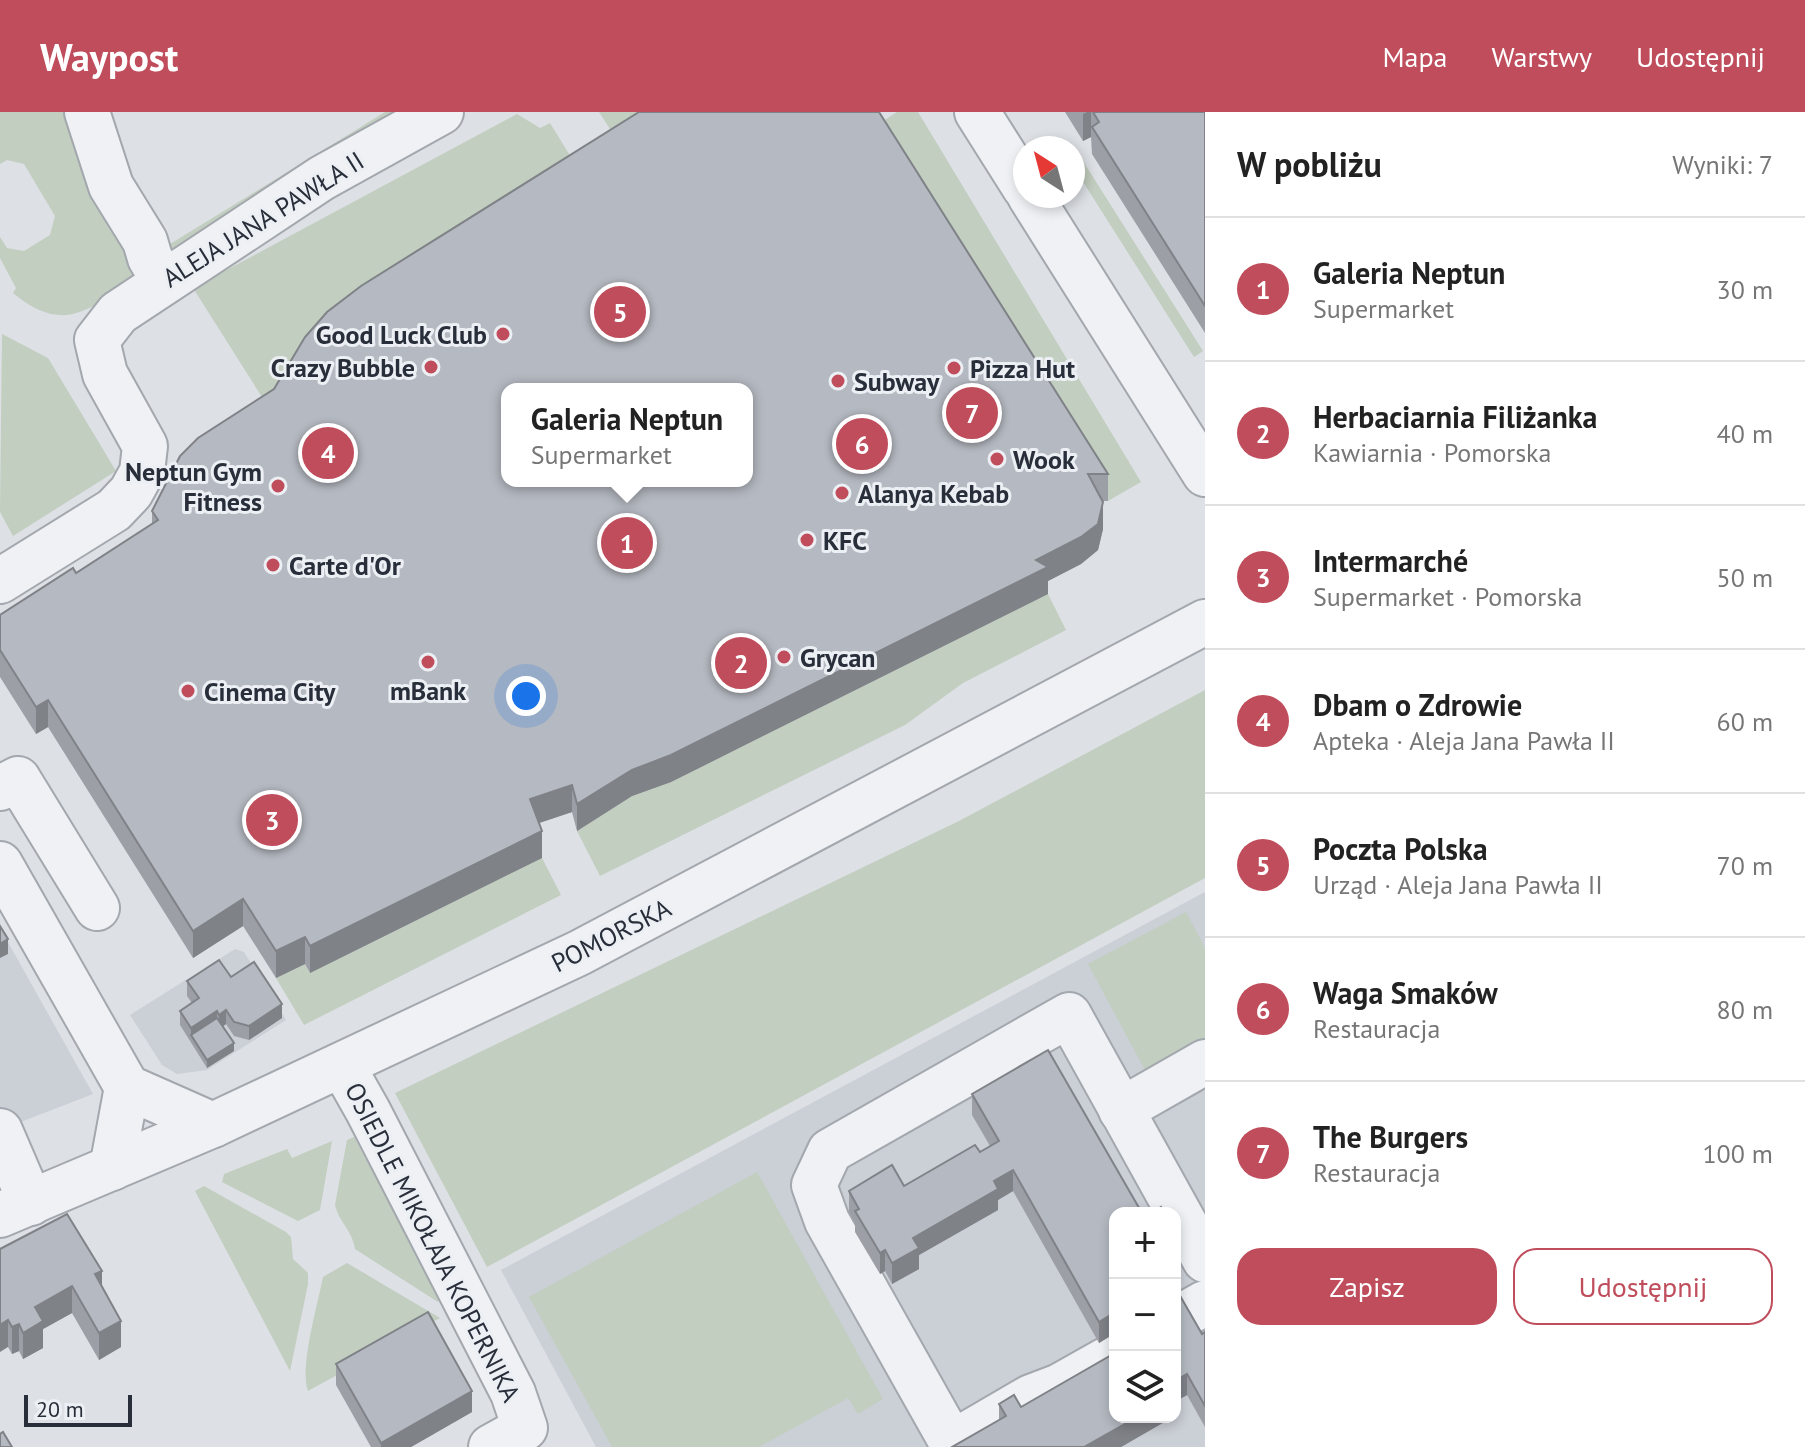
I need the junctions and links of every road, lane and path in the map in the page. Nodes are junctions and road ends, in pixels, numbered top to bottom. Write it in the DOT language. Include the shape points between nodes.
graph roads {
  1 [pos="87,112"];
  2 [pos="441,112"];
  3 [pos="977,112"];
  4 [pos="1013,169"];
  5 [pos="1038,208"];
  6 [pos="164,281"];
  7 [pos="1205,474"];
  8 [pos="0,581"];
  9 [pos="1205,622"];
  10 [pos="0,788"];
  11 [pos="0,864"];
  12 [pos="97,908"];
  13 [pos="1205,1062"];
  14 [pos="342,1065"];
  15 [pos="127,1087"];
  16 [pos="1121,1110"];
  17 [pos="213,1125"];
  18 [pos="0,1131"];
  19 [pos="112,1168"];
  20 [pos="16,1209"];
  21 [pos="1205,1260"];
  22 [pos="1205,1303"];
  23 [pos="1181,1317"];
  24 [pos="1109,1358"];
  25 [pos="491,1447"];
  1 -- 6 [label="street" via="111,186"];
  2 -- 6 [label="street, ALEJA JANA PAWŁA II" via="322,178"];
  3 -- 4 [label="street"];
  5 -- 7 [label="street"];
  6 -- 8 [label="street, ALEJA JANA PAWŁA II" via="118,313 97,340 105,374 145,446 142,472 114,510"];
  9 -- 14 [label="street, POMORSKA" via="579,953"];
  10 -- 12 [label="street" via="18,779"];
  11 -- 15 [label="street"];
  13 -- 16 [label="street"];
  14 -- 17 [label="street, POMORSKA"];
  14 -- 25 [label="street, OSIEDLE MIKOŁAJA KOPERNIKA" via="513,1393 525,1428"];
  15 -- 17 [label="street"];
  15 -- 19 [label="street"];
  16 -- 21 [label="street"];
  16 -- 24 [label="street" via="1069,1015 830,1151 814,1185 827,1221 952,1443"];
  17 -- 19 [label="street, POMORSKA"];
  18 -- 20 [label="street"];
  19 -- 20 [label="street, POMORSKA"];
  22 -- 23 [label="street"];
}
